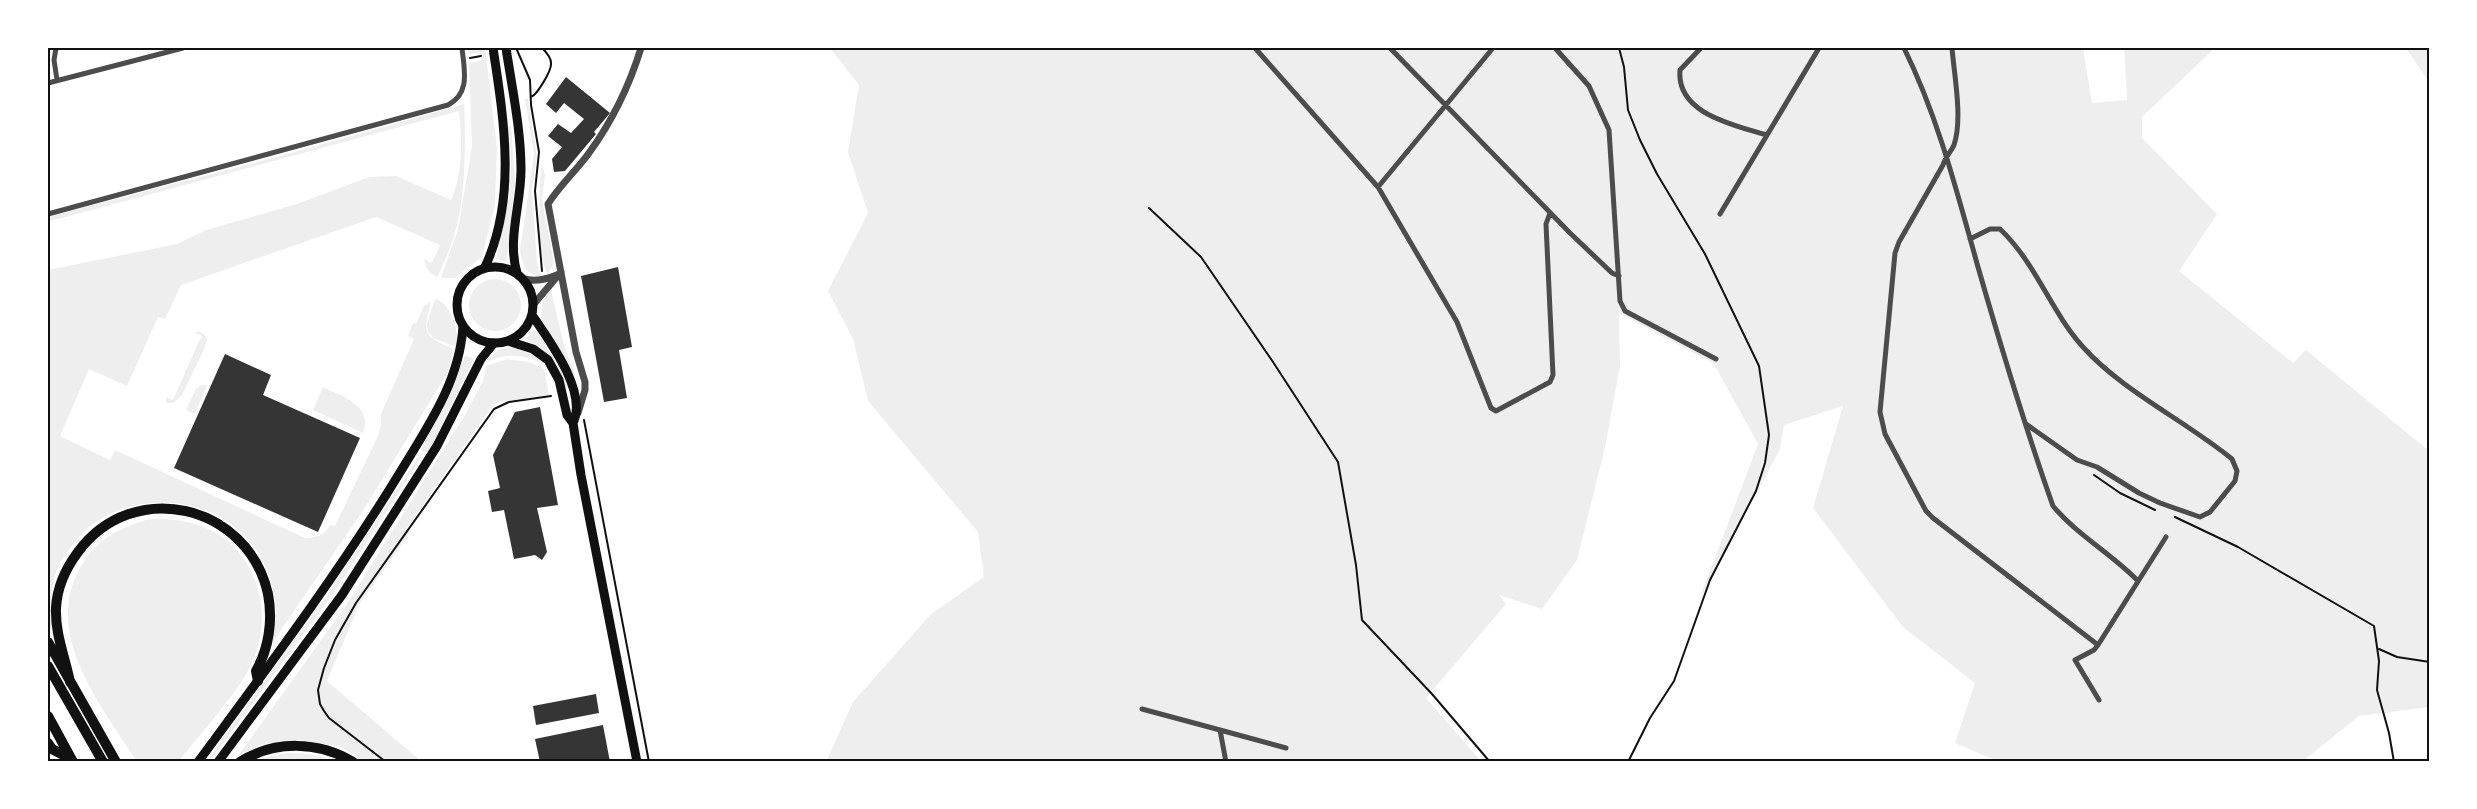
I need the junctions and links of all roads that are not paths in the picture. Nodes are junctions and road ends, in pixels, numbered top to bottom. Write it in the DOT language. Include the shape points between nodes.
graph roads {
  1 [pos="56,48"];
  2 [pos="183,48"];
  3 [pos="462,48"];
  4 [pos="493,48"];
  5 [pos="506,48"];
  6 [pos="641,48"];
  7 [pos="1255,48"];
  8 [pos="1390,48"];
  9 [pos="1493,48"];
  10 [pos="1555,48"];
  11 [pos="1701,48"];
  12 [pos="1818,48"];
  13 [pos="1904,48"];
  14 [pos="1952,48"];
  15 [pos="58,80"];
  16 [pos="48,83"];
  17 [pos="1446,104"];
  18 [pos="1766,135"];
  19 [pos="1946,154"];
  20 [pos="1378,187"];
  21 [pos="1550,213"];
  22 [pos="48,214"];
  23 [pos="1720,214"];
  24 [pos="1970,239"];
  25 [pos="485,267"];
  26 [pos="561,272"];
  27 [pos="520,276"];
  28 [pos="1619,276"];
  29 [pos="533,310"];
  30 [pos="463,326"];
  31 [pos="508,341"];
  32 [pos="494,343"];
  33 [pos="1716,359"];
  34 [pos="578,413"];
  35 [pos="573,423"];
  36 [pos="2026,424"];
  37 [pos="2166,537"];
  38 [pos="2138,581"];
  39 [pos="48,642"];
  40 [pos="2098,645"];
  41 [pos="48,666"];
  42 [pos="258,681"];
  43 [pos="70,682"];
  44 [pos="2098,700"];
  45 [pos="1142,709"];
  46 [pos="48,716"];
  47 [pos="1220,730"];
  48 [pos="48,743"];
  49 [pos="1286,748"];
  50 [pos="72,760"];
  51 [pos="103,762"];
  52 [pos="116,762"];
  53 [pos="198,762"];
  54 [pos="218,762"];
  55 [pos="240,762"];
  56 [pos="353,762"];
  57 [pos="637,762"];
  58 [pos="1226,762"];
  1 -- 15 [label="street" via="54,60"];
  2 -- 15 [label="street"];
  3 -- 22 [label="street" via="464,91 448,105"];
  4 -- 25 [label="main road" via="503,120 506,176 498,226"];
  5 -- 27 [label="main road" via="520,150 521,191 512,249"];
  6 -- 26 [label="street" via="615,116 548,204"];
  7 -- 20 [label="street"];
  8 -- 17 [label="street"];
  9 -- 17 [label="street"];
  10 -- 28 [label="street" via="1589,86 1600,106 1611,142"];
  11 -- 18 [label="street" via="1680,70 1682,87 1690,99 1708,115"];
  12 -- 18 [label="street"];
  13 -- 19 [label="street"];
  14 -- 19 [label="street" via="1957,128 1954,146"];
  15 -- 16 [label="street"];
  17 -- 20 [label="street"];
  17 -- 21 [label="street"];
  18 -- 23 [label="street"];
  19 -- 24 [label="street"];
  19 -- 40 [label="street" via="1895,253 1880,412 1885,434 1926,511 1933,518"];
  20 -- 21 [label="street" via="1457,322 1491,408 1496,411 1550,382 1553,375 1546,224"];
  21 -- 28 [label="street"];
  24 -- 36 [label="street"];
  24 -- 36 [label="street" via="1990,229 2000,229 2042,284 2083,348 2127,384 2228,456 2236,466 2237,476 2210,512 2203,516 2187,514 2139,493 2097,467 2077,460"];
  25 -- 27 [label="main road" via="498,266"];
  25 -- 30 [label="main road" via="472,274 458,293 457,310"];
  26 -- 27 [label="street" via="548,279 534,281"];
  26 -- 29 [label="street"];
  26 -- 34 [label="street" via="585,382"];
  27 -- 29 [label="main road" via="529,287"];
  28 -- 33 [label="street" via="1620,300 1625,311"];
  29 -- 31 [label="main road" via="524,330"];
  29 -- 34 [label="main road" via="567,374"];
  30 -- 32 [label="main road" via="473,337"];
  30 -- 42 [label="main road" via="461,353 434,415 330,581"];
  31 -- 32 [label="main road"];
  31 -- 35 [label="main road" via="533,349 548,360 559,380 567,415"];
  32 -- 54 [label="main road" via="481,359 437,446 342,595"];
  34 -- 35 [label="main road"];
  35 -- 57 [label="main road"];
  36 -- 38 [label="street" via="2053,506"];
  37 -- 38 [label="street"];
  38 -- 40 [label="street"];
  39 -- 43 [label="highway"];
  40 -- 44 [label="street" via="2075,660"];
  41 -- 51 [label="highway"];
  42 -- 43 [label="highway" via="256,671 270,631 270,604 257,564 235,534 198,514 176,508 153,509 106,525 85,542 70,563 60,586 56,608 58,636"];
  42 -- 53 [label="main road"];
  43 -- 52 [label="highway"];
  45 -- 47 [label="street"];
  46 -- 50 [label="highway"];
  47 -- 49 [label="street"];
  47 -- 58 [label="street"];
  48 -- 50 [label="highway" via="52,749"];
  55 -- 56 [label="highway" via="270,748 294,745 322,748"];
}
